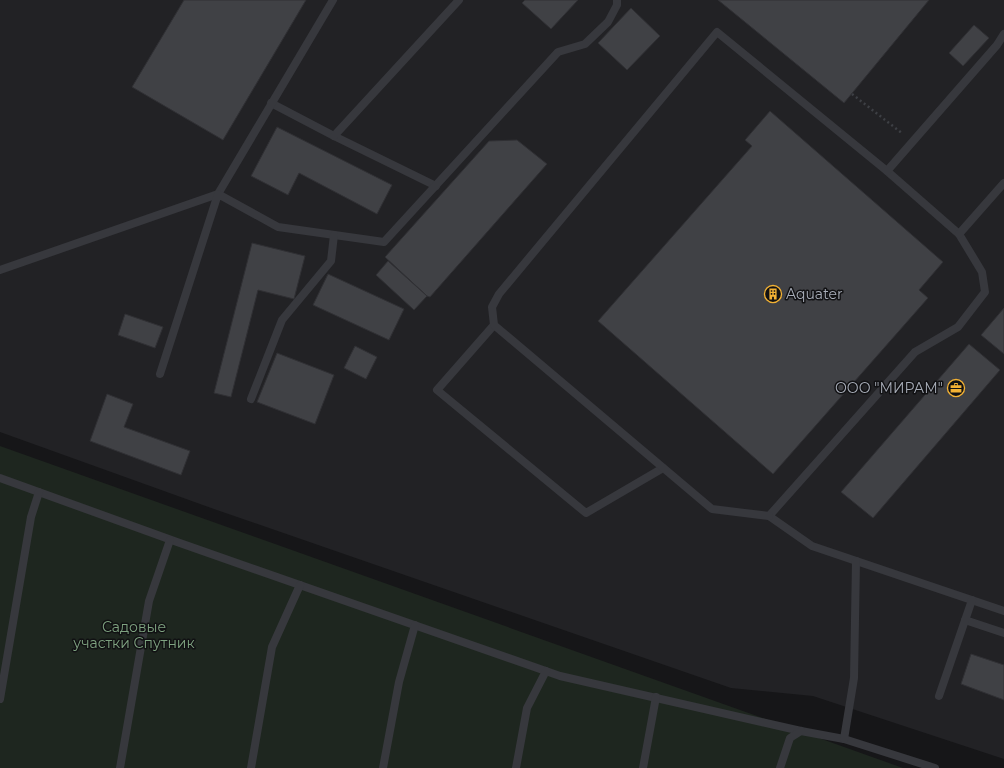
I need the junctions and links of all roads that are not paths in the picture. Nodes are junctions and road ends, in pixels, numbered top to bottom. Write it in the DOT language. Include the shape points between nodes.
graph roads {
  1 [pos="333,0"];
  2 [pos="459,0"];
  3 [pos="617,0"];
  4 [pos="1004,34"];
  5 [pos="271,103"];
  6 [pos="334,136"];
  7 [pos="887,171"];
  8 [pos="1004,183"];
  9 [pos="436,186"];
  10 [pos="218,194"];
  11 [pos="959,234"];
  12 [pos="334,235"];
  13 [pos="0,270"];
  14 [pos="494,325"];
  15 [pos="160,374"];
  16 [pos="251,399"];
  17 [pos="664,468"];
  18 [pos="0,478"];
  19 [pos="39,492"];
  20 [pos="769,516"];
  21 [pos="170,540"];
  22 [pos="856,561"];
  23 [pos="300,585"];
  24 [pos="972,600"];
  25 [pos="1004,611"];
  26 [pos="965,620"];
  27 [pos="415,626"];
  28 [pos="1004,633"];
  29 [pos="546,671"];
  30 [pos="940,696"];
  31 [pos="656,698"];
  32 [pos="0,699"];
  33 [pos="801,731"];
  34 [pos="844,739"];
  35 [pos="925,767"];
  36 [pos="120,768"];
  37 [pos="251,768"];
  38 [pos="383,768"];
  39 [pos="516,768"];
  40 [pos="643,768"];
  41 [pos="780,768"];
  42 [pos="935,768"];
  1 -- 5 [label="lane"];
  2 -- 6 [label="lane"];
  3 -- 9 [label="lane" via="608,22 585,44 558,52"];
  4 -- 7 [label="lane"];
  5 -- 6 [label="lane"];
  5 -- 10 [label="lane"];
  6 -- 9 [label="lane"];
  7 -- 11 [label="lane"];
  7 -- 14 [label="lane" via="717,32 499,294 492,307"];
  8 -- 11 [label="lane"];
  9 -- 12 [label="lane" via="384,242"];
  10 -- 12 [label="lane" via="278,227"];
  10 -- 13 [label="lane"];
  10 -- 15 [label="lane"];
  11 -- 20 [label="lane" via="982,272 985,292 958,327 915,352"];
  12 -- 16 [label="lane" via="331,261 282,320"];
  14 -- 17 [label="lane"];
  14 -- 17 [label="lane" via="437,390 586,513"];
  17 -- 20 [label="lane" via="712,509"];
  18 -- 19 [label="lane"];
  19 -- 21 [label="lane"];
  19 -- 32 [label="lane" via="31,517"];
  20 -- 22 [label="lane" via="812,546"];
  21 -- 23 [label="lane"];
  21 -- 36 [label="lane" via="149,602"];
  22 -- 24 [label="lane"];
  22 -- 34 [label="lane" via="854,678"];
  23 -- 27 [label="lane"];
  23 -- 37 [label="lane" via="272,647"];
  24 -- 25 [label="lane"];
  24 -- 26 [label="lane"];
  26 -- 28 [label="lane"];
  26 -- 30 [label="lane"];
  27 -- 29 [label="lane"];
  27 -- 38 [label="lane" via="398,682"];
  29 -- 31 [label="lane"];
  29 -- 39 [label="lane" via="527,708"];
  31 -- 33 [label="lane"];
  31 -- 40 [label="lane"];
  33 -- 34 [label="lane"];
  33 -- 41 [label="lane" via="790,738"];
  34 -- 35 [label="lane"];
  35 -- 42 [label="lane"];
}
